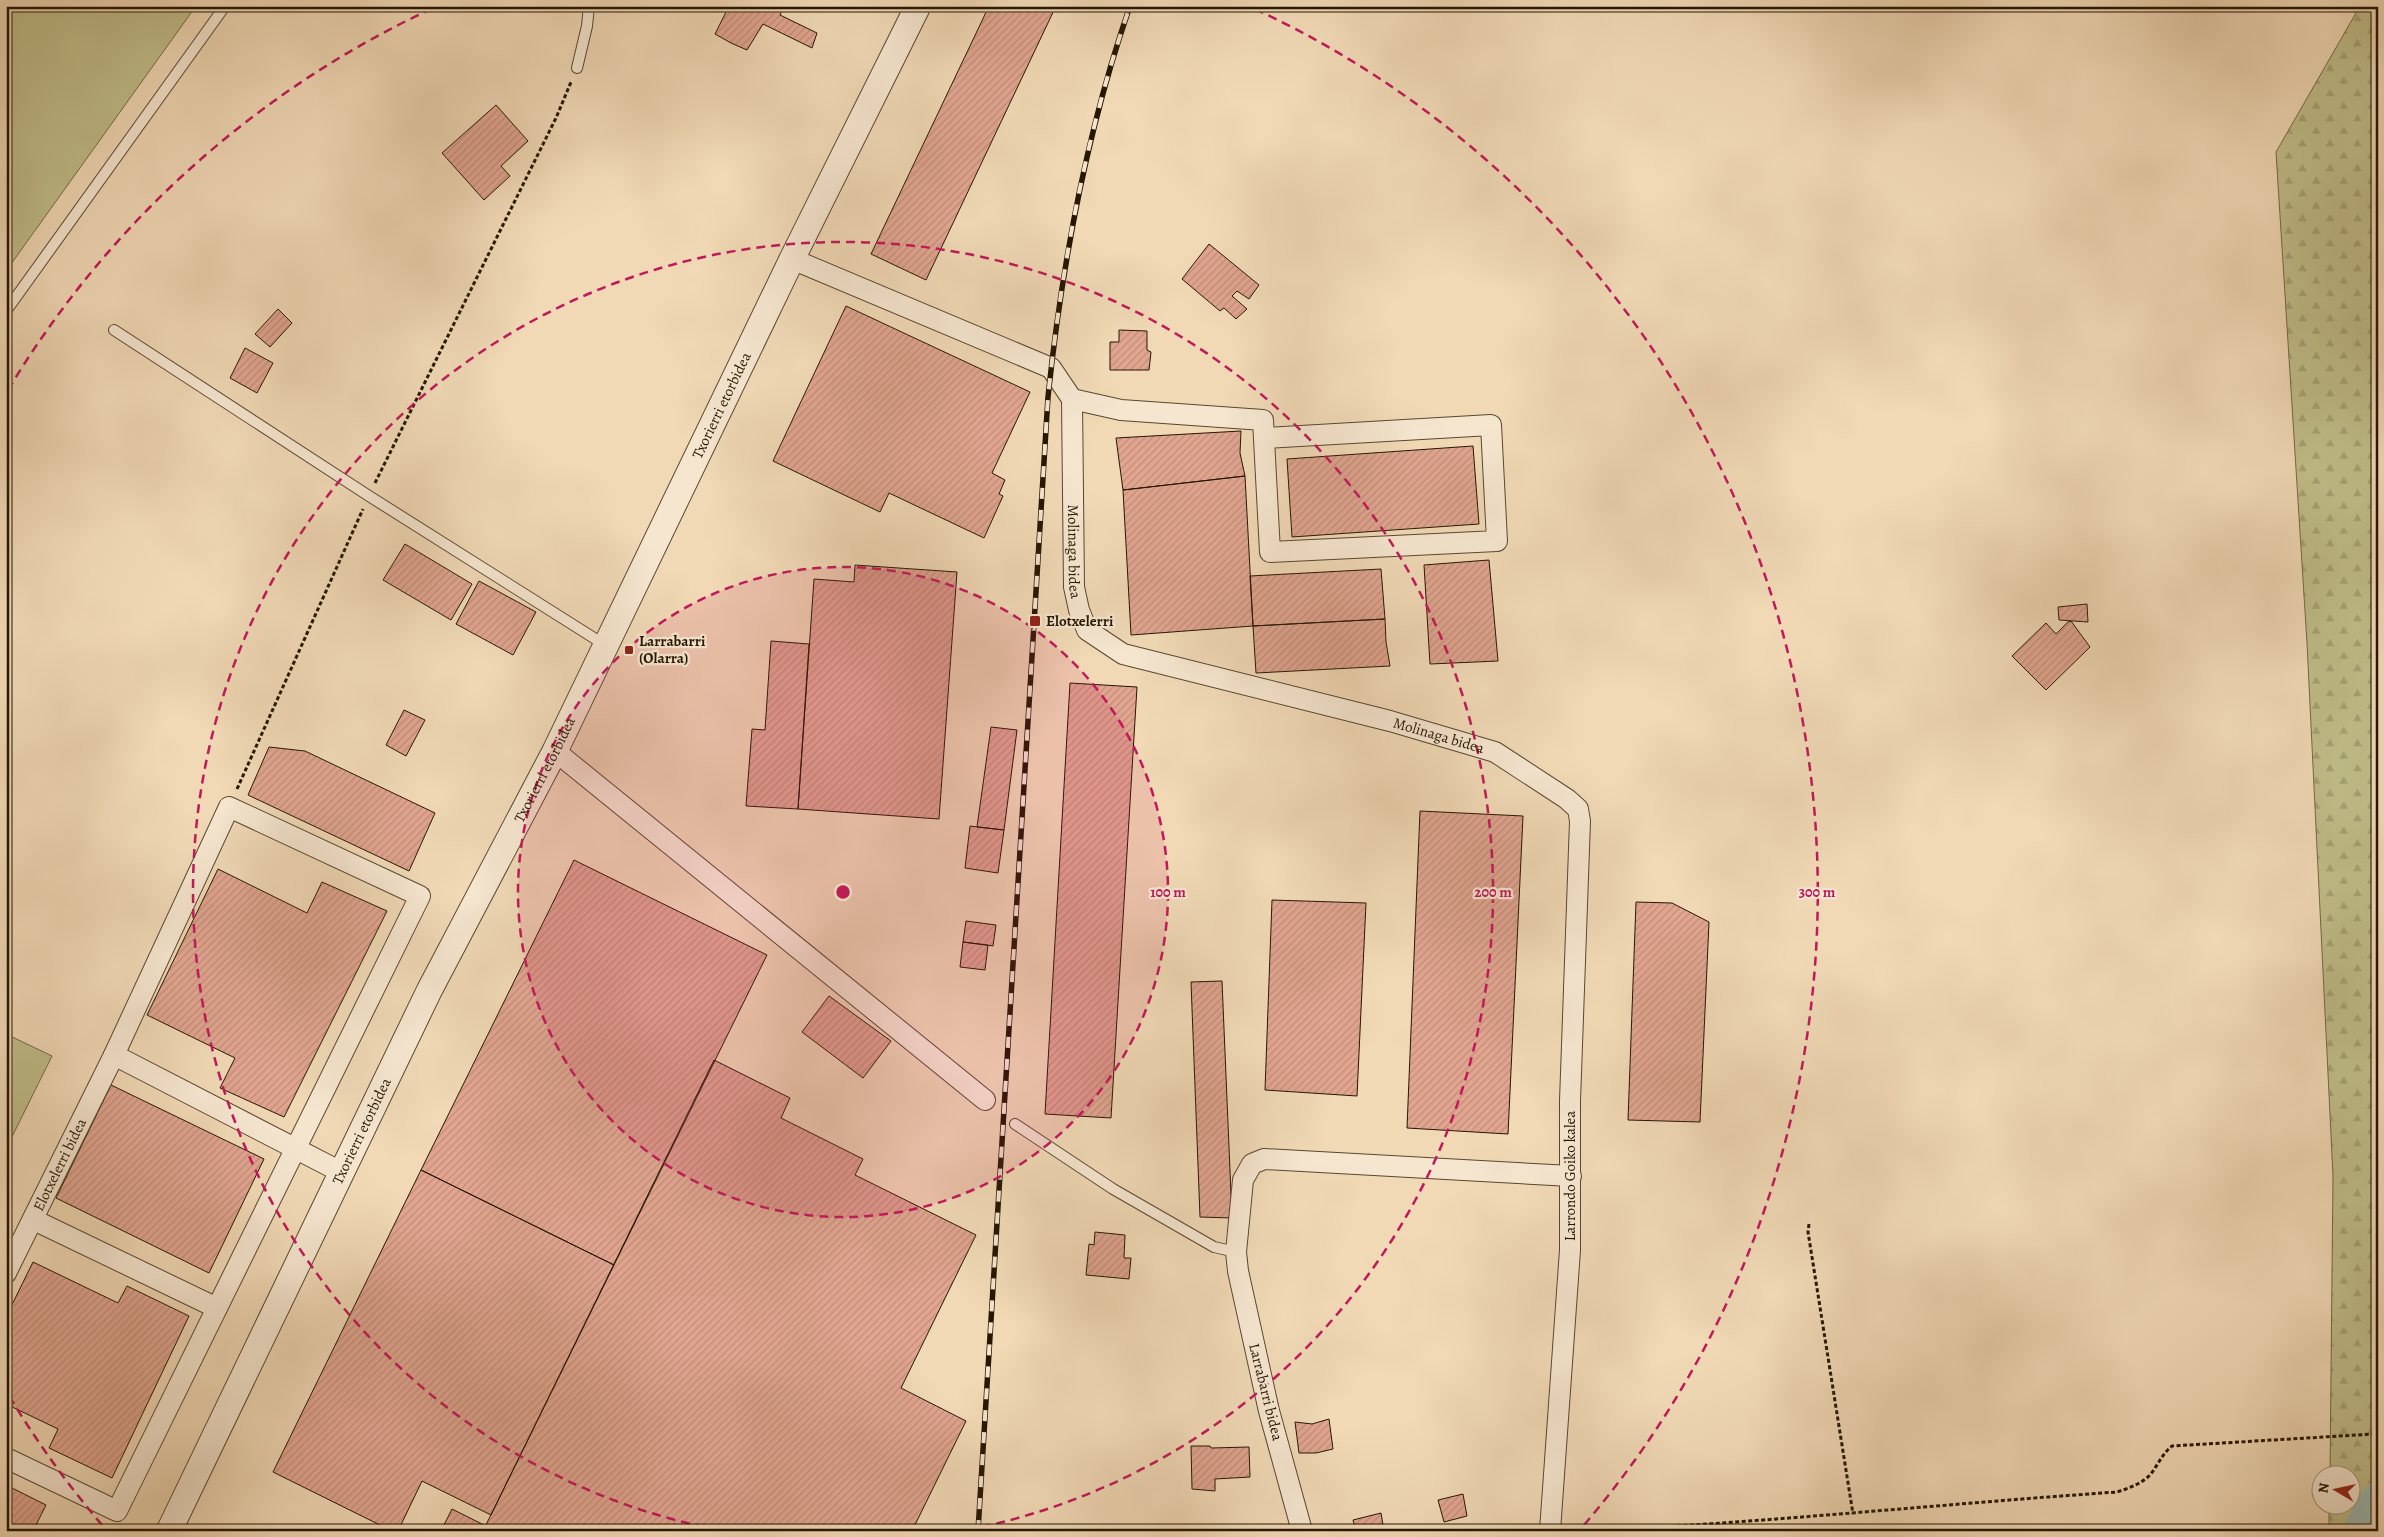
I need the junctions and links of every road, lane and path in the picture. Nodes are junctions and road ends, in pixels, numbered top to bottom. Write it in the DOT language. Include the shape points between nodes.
graph roads {
  1 [pos="225,6"];
  2 [pos="589,6"];
  3 [pos="918,6"];
  4 [pos="577,68"];
  5 [pos="792,259"];
  6 [pos="6,311"];
  7 [pos="114,330"];
  8 [pos="1072,399"];
  9 [pos="1264,438"];
  10 [pos="369,496"];
  11 [pos="606,645"];
  12 [pos="555,751"];
  13 [pos="229,807"];
  14 [pos="1580,821"];
  15 [pos="114,1055"];
  16 [pos="985,1100"];
  17 [pos="1015,1124"];
  18 [pos="294,1149"];
  19 [pos="341,1172"];
  20 [pos="1571,1176"];
  21 [pos="34,1220"];
  22 [pos="1809,1224"];
  23 [pos="1236,1252"];
  24 [pos="6,1273"];
  25 [pos="217,1308"];
  26 [pos="2378,1418"];
  27 [pos="2376,1433"];
  28 [pos="6,1458"];
  29 [pos="1853,1514"];
  30 [pos="168,1531"];
  31 [pos="1302,1531"];
  32 [pos="1550,1531"];
  33 [pos="1586,1531"];
  1 -- 6 [label="lane"];
  2 -- 4 [label="lane"];
  3 -- 5 [label="street, Txorierri etorbidea"];
  4 -- 10 [label="path" via="556,118"];
  5 -- 8 [label="street" via="1051,368"];
  5 -- 11 [label="street, Txorierri etorbidea"];
  7 -- 10 [label="lane"];
  8 -- 9 [label="street" via="1121,410 1263,420"];
  8 -- 14 [label="street, Molinaga bidea" via="1074,587 1087,630 1123,654 1390,721 1495,752 1567,799 1578,809"];
  9 -- 9 [label="street" via="1270,552 1497,541 1492,424"];
  10 -- 11 [label="lane"];
  10 -- 13 [label="path"];
  11 -- 12 [label="street, Txorierri etorbidea"];
  12 -- 16 [label="street"];
  12 -- 19 [label="street, Txorierri etorbidea" via="429,991"];
  13 -- 15 [label="street, Elotxelerri bidea"];
  13 -- 18 [label="street" via="420,896"];
  14 -- 20 [label="street, Larrondo Goiko kalea" via="1570,1101"];
  15 -- 18 [label="street"];
  15 -- 21 [label="street, Elotxelerri bidea"];
  17 -- 23 [label="lane" via="1113,1189 1214,1247"];
  18 -- 19 [label="street"];
  18 -- 25 [label="street"];
  19 -- 30 [label="street, Txorierri etorbidea"];
  20 -- 23 [label="street, Larrabarri bidea" via="1264,1159 1252,1164 1242,1180"];
  20 -- 32 [label="street, Larrondo Goiko kalea" via="1570,1250"];
  21 -- 24 [label="street, Elotxelerri bidea"];
  21 -- 25 [label="street"];
  22 -- 29 [label="path"];
  23 -- 31 [label="street, Larrabarri bidea" via="1269,1410"];
  25 -- 28 [label="street" via="117,1511"];
  26 -- 27 [label="path"];
  27 -- 29 [label="path" via="2172,1446 2149,1476 2117,1492"];
  29 -- 33 [label="path"];
}
